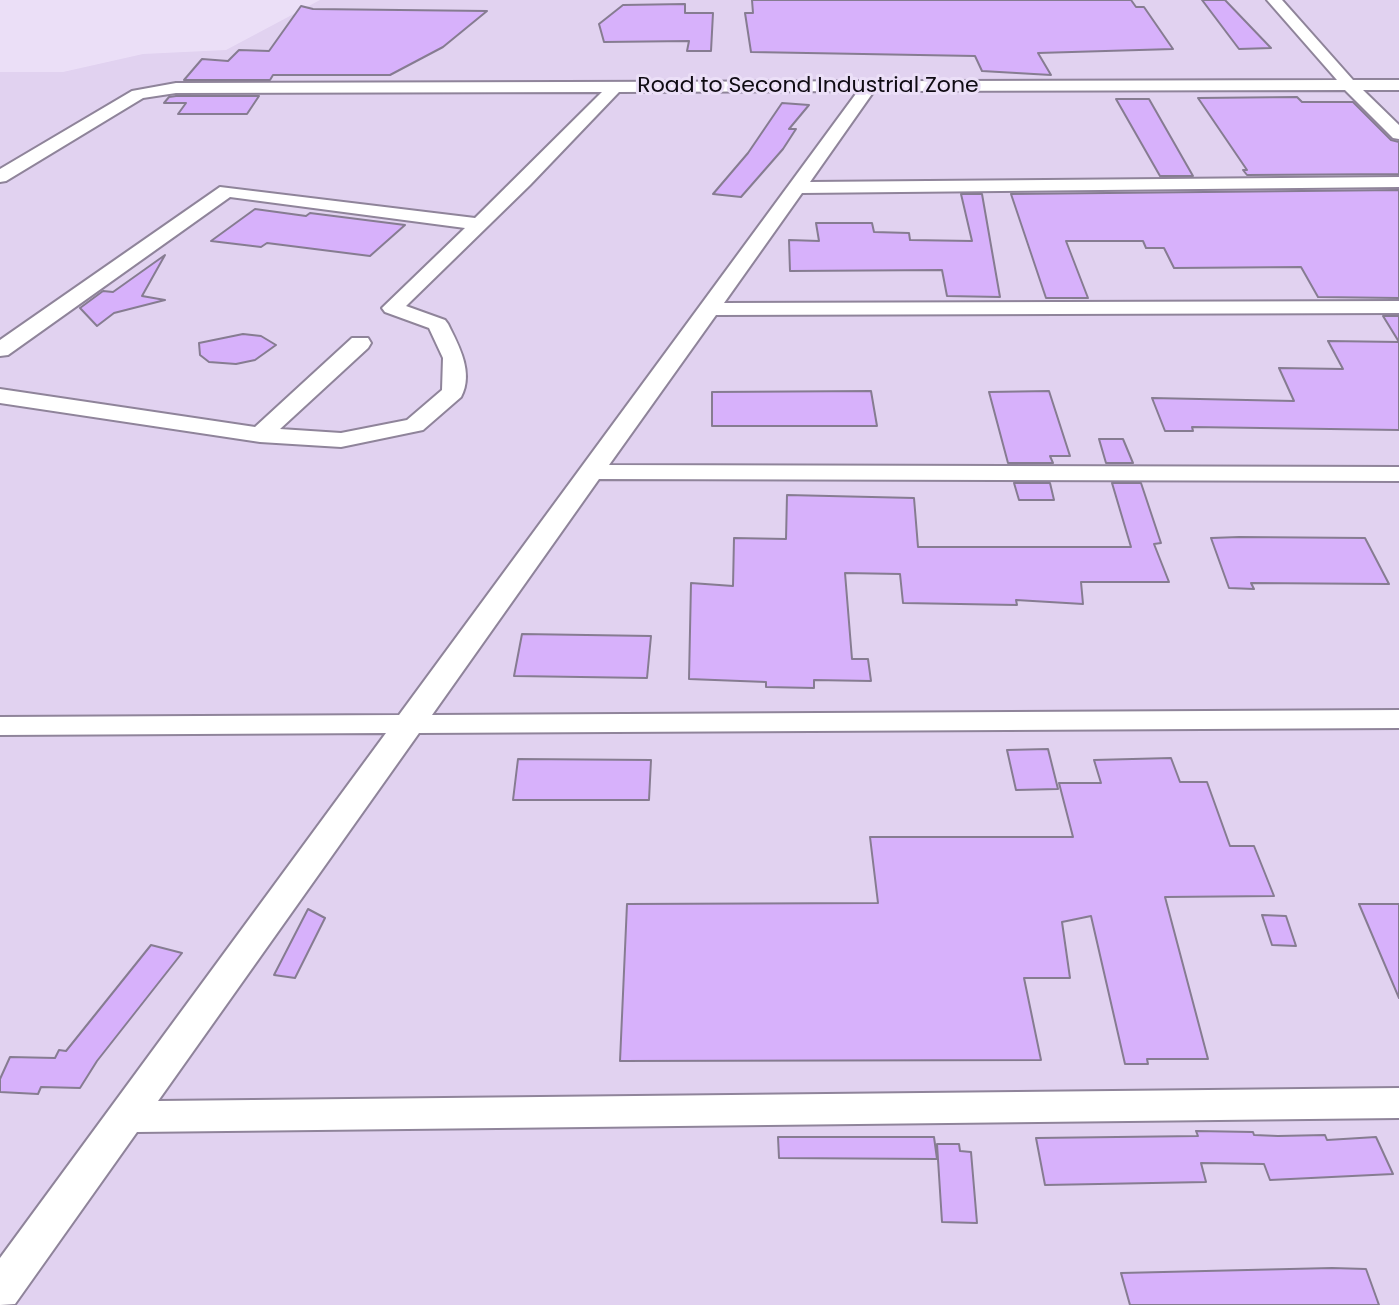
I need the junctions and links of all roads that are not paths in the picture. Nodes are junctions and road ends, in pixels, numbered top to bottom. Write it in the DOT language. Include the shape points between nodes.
graph roads {
  1 [pos="1274,0"];
  2 [pos="1349,85"];
  3 [pos="1399,85"];
  4 [pos="870,86"];
  5 [pos="615,87"];
  6 [pos="1399,134"];
  7 [pos="0,177"];
  8 [pos="1399,182"];
  9 [pos="799,188"];
  10 [pos="480,224"];
  11 [pos="1399,307"];
  12 [pos="711,309"];
  13 [pos="360,343"];
  14 [pos="0,350"];
  15 [pos="0,396"];
  16 [pos="260,435"];
  17 [pos="593,472"];
  18 [pos="1399,474"];
  19 [pos="1399,719"];
  20 [pos="411,723"];
  21 [pos="0,726"];
  22 [pos="1399,1103"];
  23 [pos="126,1117"];
  24 [pos="0,1291"];
  1 -- 2 [label="street"];
  2 -- 3 [label="street, Road to Second Industrial Zone"];
  2 -- 4 [label="street, Road to Second Industrial Zone"];
  2 -- 6 [label="street"];
  4 -- 5 [label="street, Road to Second Industrial Zone"];
  4 -- 9 [label="street"];
  5 -- 7 [label="street, Road to Second Industrial Zone" via="152,90"];
  5 -- 10 [label="street"];
  8 -- 9 [label="street"];
  9 -- 12 [label="street"];
  10 -- 14 [label="street" via="226,191"];
  10 -- 16 [label="street" via="392,308 438,324 454,358 453,392 415,425 341,440"];
  11 -- 12 [label="street"];
  12 -- 17 [label="street"];
  13 -- 16 [label="street"];
  15 -- 16 [label="street"];
  17 -- 18 [label="street"];
  17 -- 20 [label="street"];
  19 -- 20 [label="street"];
  20 -- 21 [label="street"];
  20 -- 23 [label="street"];
  22 -- 23 [label="street"];
  23 -- 24 [label="street"];
}
